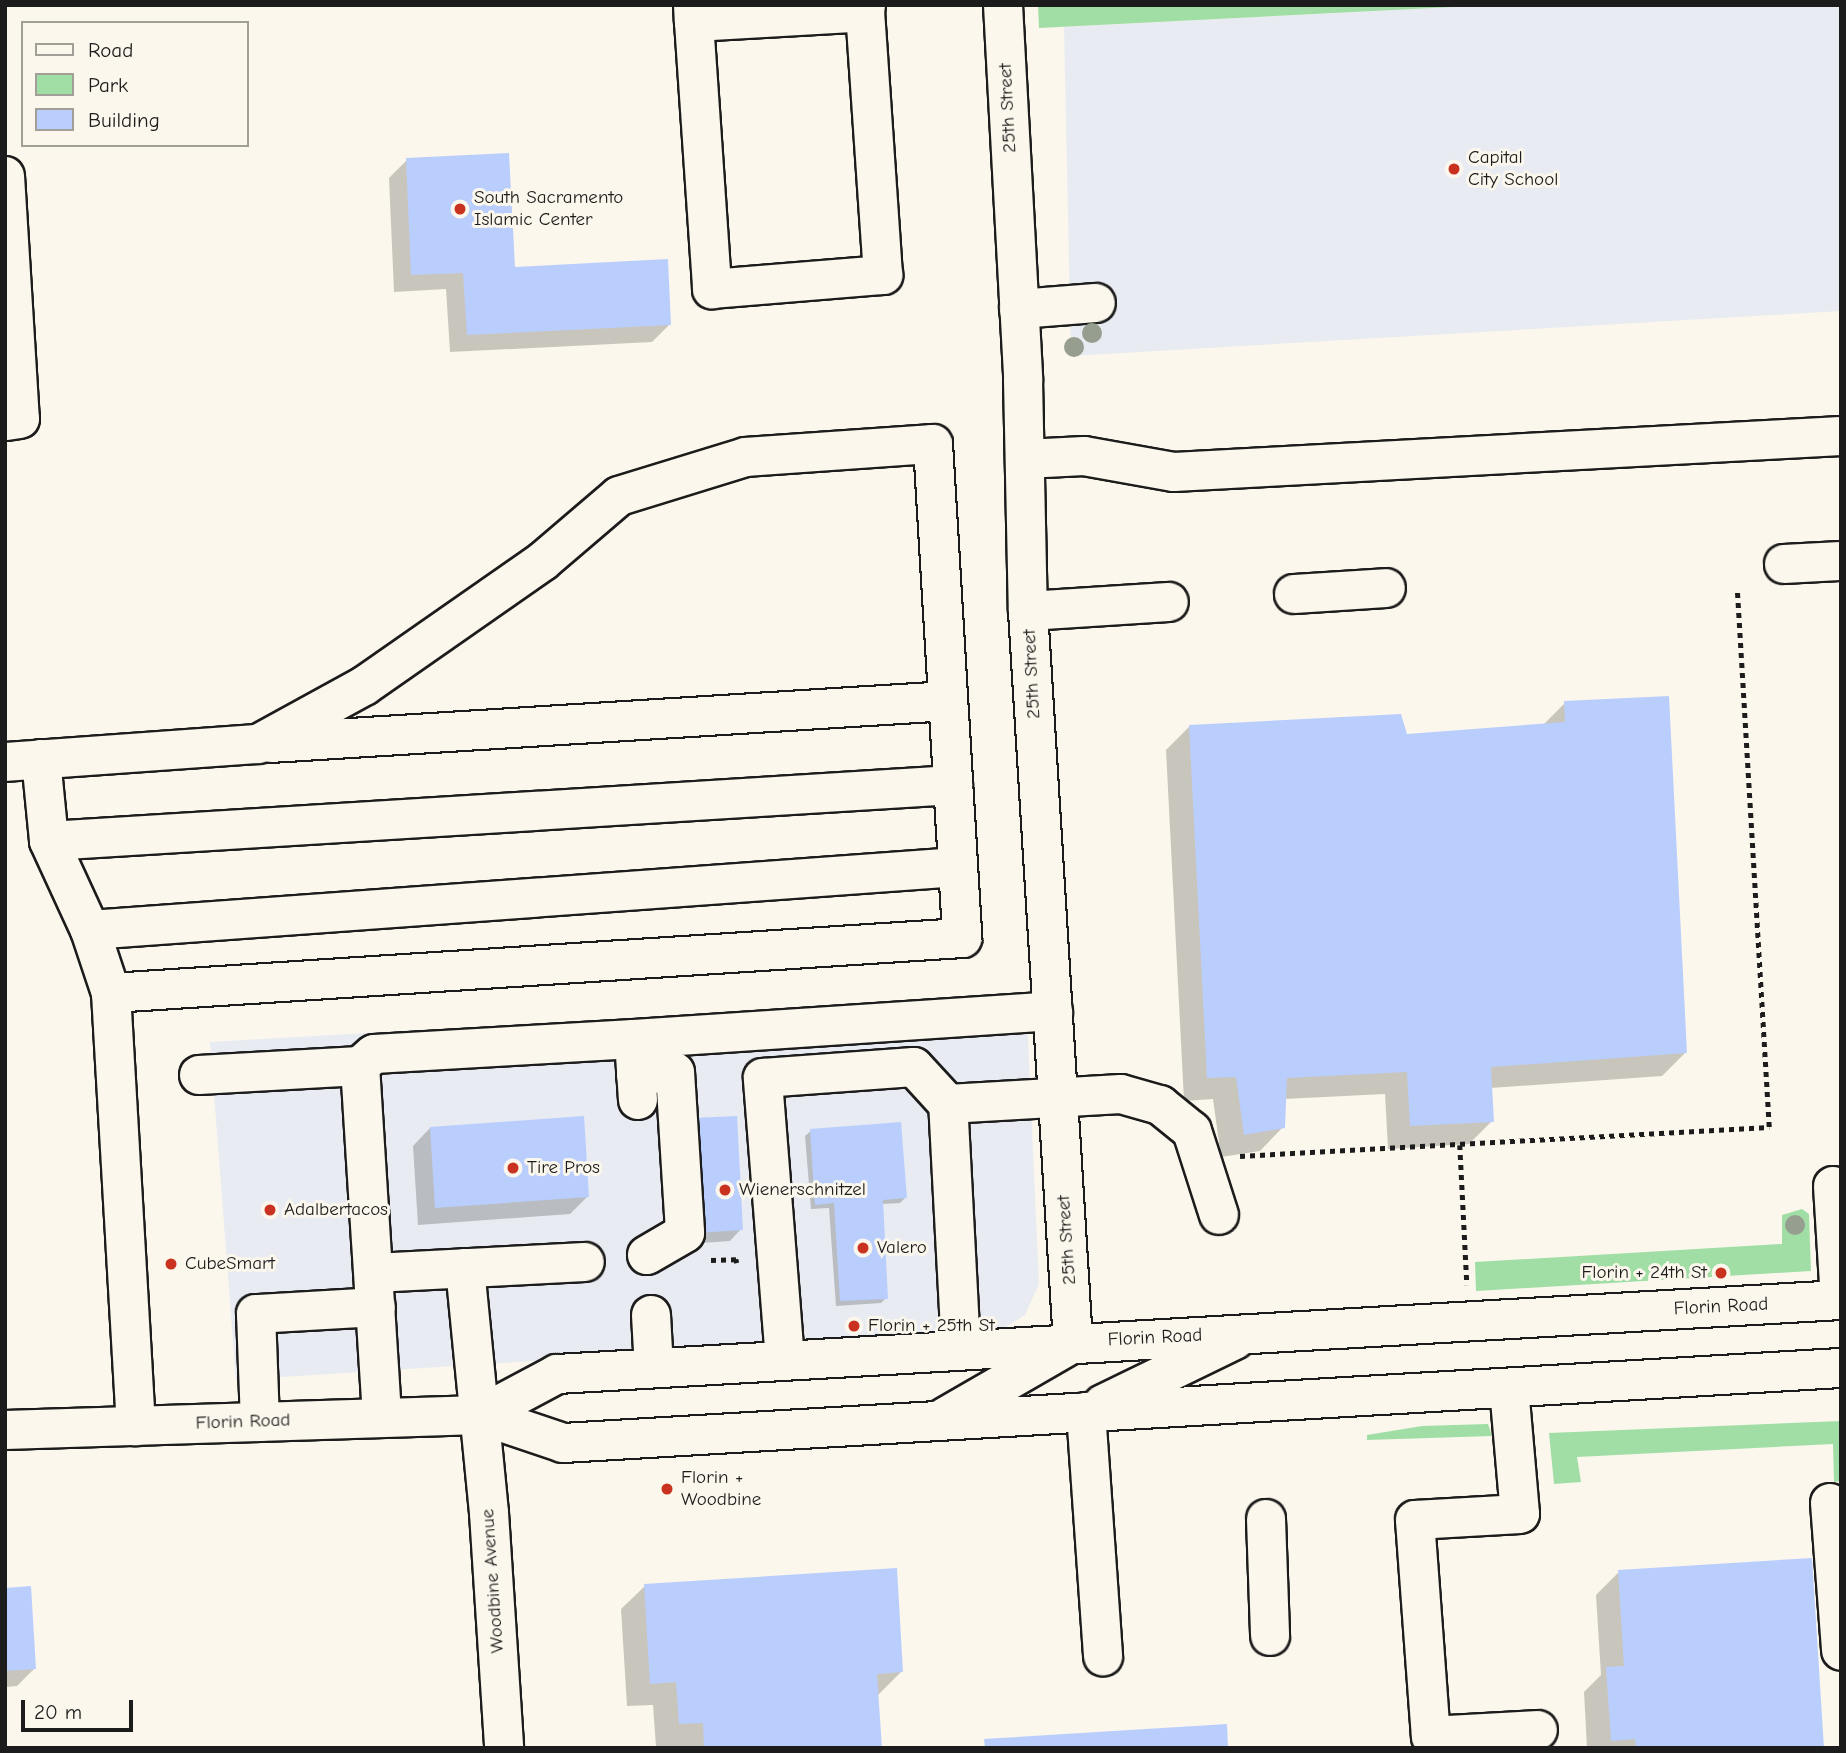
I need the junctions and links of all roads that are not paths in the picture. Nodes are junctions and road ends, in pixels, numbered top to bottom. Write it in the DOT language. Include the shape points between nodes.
graph roads {
  1 [pos="1003,5"];
  2 [pos="866,8"];
  3 [pos="694,14"];
  4 [pos="5,176"];
  5 [pos="1096,303"];
  6 [pos="1019,309"];
  7 [pos="5,421"];
  8 [pos="1841,436"];
  9 [pos="1025,459"];
  10 [pos="1841,561"];
  11 [pos="1784,564"];
  12 [pos="1386,588"];
  13 [pos="1294,594"];
  14 [pos="1169,602"];
  15 [pos="1028,611"];
  16 [pos="948,701"];
  17 [pos="258,744"];
  18 [pos="23,761"];
  19 [pos="953,785"];
  20 [pos="49,841"];
  21 [pos="958,867"];
  22 [pos="90,930"];
  23 [pos="111,993"];
  24 [pos="1053,1011"];
  25 [pos="360,1066"];
  26 [pos="636,1072"];
  27 [pos="199,1075"];
  28 [pos="1058,1096"];
  29 [pos="948,1104"];
  30 [pos="1833,1186"];
  31 [pos="1219,1215"];
  32 [pos="648,1255"];
  33 [pos="585,1262"];
  34 [pos="465,1268"];
  35 [pos="375,1290"];
  36 [pos="1840,1300"];
  37 [pos="651,1315"];
  38 [pos="1250,1333"];
  39 [pos="1073,1342"];
  40 [pos="961,1349"];
  41 [pos="785,1360"];
  42 [pos="654,1368"];
  43 [pos="1841,1368"];
  44 [pos="1509,1388"];
  45 [pos="1086,1412"];
  46 [pos="480,1415"];
  47 [pos="382,1418"];
  48 [pos="937,1421"];
  49 [pos="260,1422"];
  50 [pos="136,1426"];
  51 [pos="5,1429"];
  52 [pos="1830,1503"];
  53 [pos="1266,1519"];
  54 [pos="1270,1636"];
  55 [pos="1841,1651"];
  56 [pos="1103,1656"];
  57 [pos="1538,1730"];
  58 [pos="503,1748"];
  1 -- 6 [label="main road, 25th Street"];
  2 -- 3 [label="main road"];
  2 -- 3 [label="main road" via="883,275 712,289"];
  4 -- 7 [label="main road" via="20,419"];
  5 -- 6 [label="main road"];
  6 -- 9 [label="main road, 25th Street"];
  8 -- 9 [label="main road" via="1174,472 1084,456"];
  9 -- 15 [label="main road, 25th Street"];
  10 -- 11 [label="main road"];
  12 -- 13 [label="main road"];
  14 -- 15 [label="main road"];
  15 -- 24 [label="main road, 25th Street"];
  16 -- 17 [label="main road"];
  16 -- 17 [label="main road" via="933,444 746,457 619,496 543,561 364,686"];
  16 -- 19 [label="main road"];
  17 -- 18 [label="main road"];
  18 -- 20 [label="main road"];
  19 -- 20 [label="main road"];
  19 -- 21 [label="main road"];
  20 -- 22 [label="main road"];
  21 -- 22 [label="main road"];
  21 -- 23 [label="main road" via="962,938"];
  22 -- 23 [label="main road"];
  23 -- 50 [label="main road"];
  24 -- 26 [label="main road"];
  24 -- 28 [label="main road, 25th Street"];
  25 -- 26 [label="main road" via="374,1054"];
  25 -- 27 [label="main road"];
  25 -- 35 [label="main road"];
  26 -- 32 [label="main road" via="675,1072 685,1233"];
  28 -- 29 [label="main road"];
  28 -- 31 [label="main road" via="1121,1094 1160,1105 1192,1131"];
  28 -- 39 [label="main road, 25th Street"];
  29 -- 40 [label="main road"];
  29 -- 41 [label="main road" via="915,1067 763,1078"];
  30 -- 36 [label="main road"];
  33 -- 34 [label="main road"];
  34 -- 35 [label="main road"];
  34 -- 46 [label="main road, Woodbine Avenue"];
  35 -- 47 [label="main road"];
  35 -- 49 [label="main road" via="256,1314"];
  36 -- 38 [label="main road, Florin Road"];
  37 -- 42 [label="main road"];
  38 -- 39 [label="main road, Florin Road"];
  38 -- 45 [label="main road"];
  39 -- 40 [label="main road, Florin Road"];
  39 -- 48 [label="main road"];
  40 -- 41 [label="main road, Florin Road"];
  41 -- 42 [label="main road, Florin Road"];
  42 -- 46 [label="main road, Florin Road" via="557,1374"];
  43 -- 44 [label="main road, Florin Road"];
  44 -- 45 [label="main road, Florin Road"];
  44 -- 57 [label="main road" via="1520,1514 1415,1520 1431,1737"];
  45 -- 48 [label="main road, Florin Road"];
  45 -- 56 [label="main road"];
  46 -- 47 [label="main road, Florin Road"];
  46 -- 48 [label="main road, Florin Road" via="563,1443"];
  46 -- 58 [label="main road, Woodbine Avenue"];
  47 -- 49 [label="main road, Florin Road"];
  49 -- 50 [label="main road, Florin Road"];
  50 -- 51 [label="main road, Florin Road"];
  52 -- 55 [label="main road"];
  53 -- 54 [label="main road"];
}
